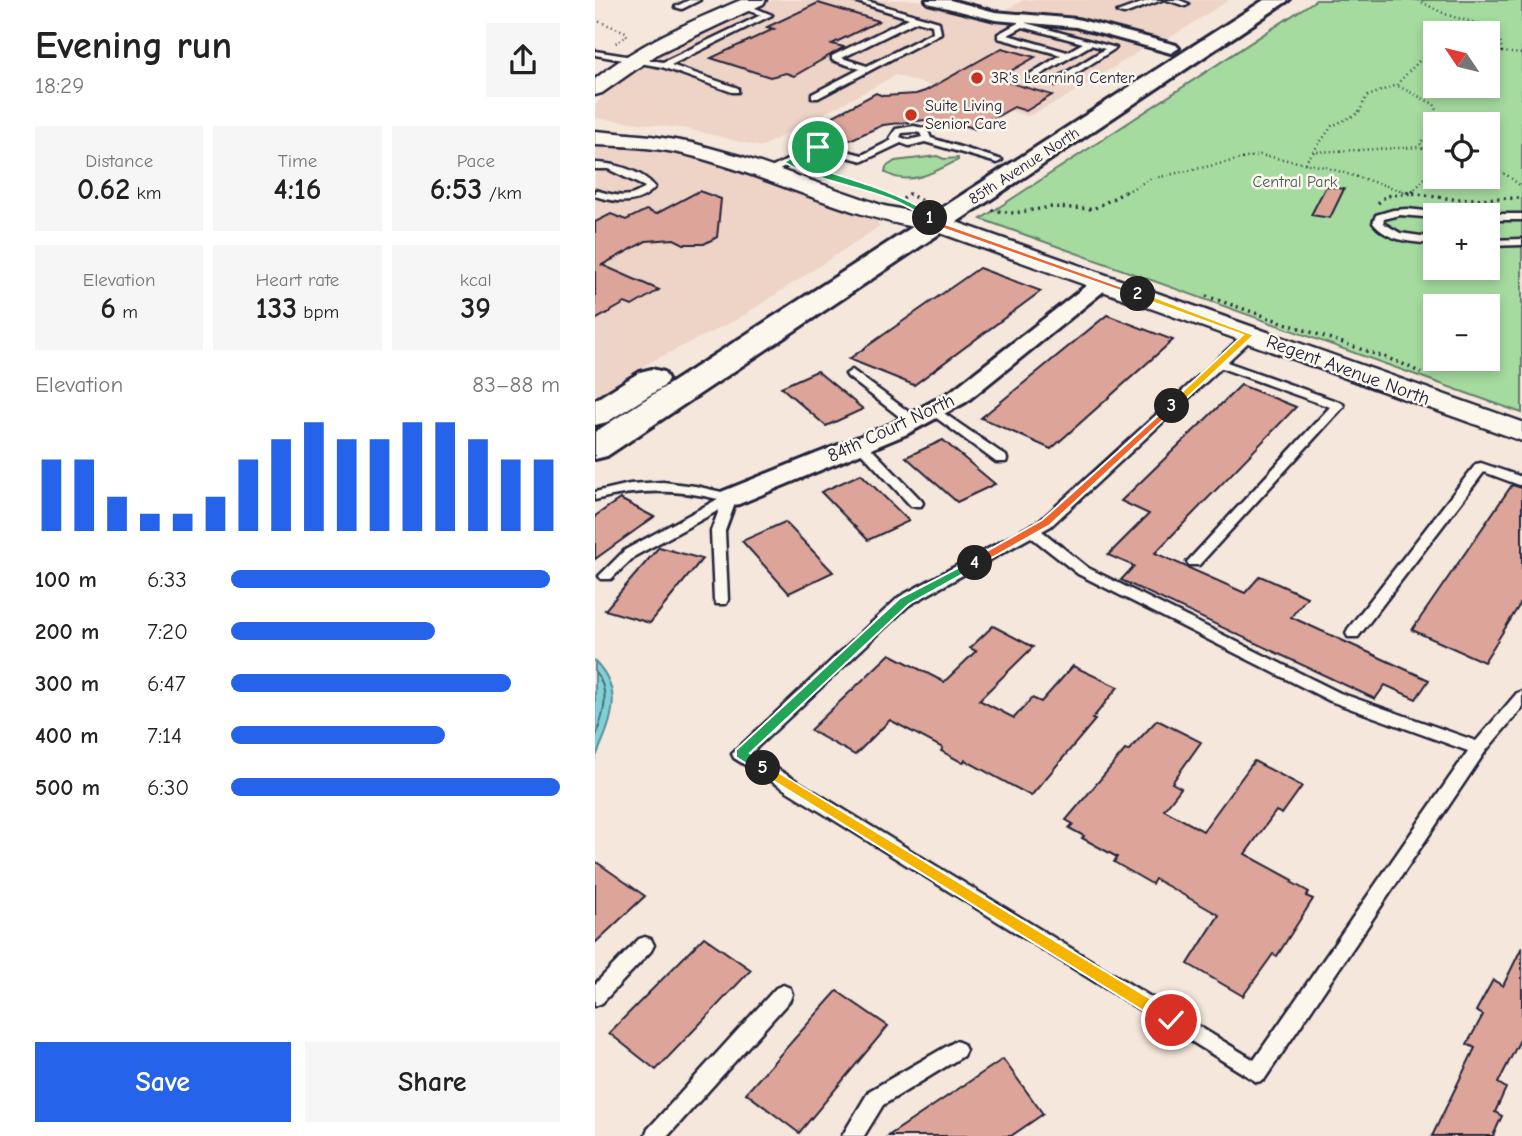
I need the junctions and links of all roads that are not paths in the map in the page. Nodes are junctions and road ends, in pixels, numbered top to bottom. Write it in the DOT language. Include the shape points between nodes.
graph roads {
  1 [pos="696,0"];
  2 [pos="855,0"];
  3 [pos="933,0"];
  4 [pos="1158,0"];
  5 [pos="1171,0"];
  6 [pos="1271,2"];
  7 [pos="750,3"];
  8 [pos="1185,4"];
  9 [pos="678,7"];
  10 [pos="1121,12"];
  11 [pos="916,18"];
  12 [pos="1021,21"];
  13 [pos="1090,43"];
  14 [pos="1171,48"];
  15 [pos="595,52"];
  16 [pos="1069,55"];
  17 [pos="632,59"];
  18 [pos="664,65"];
  19 [pos="868,69"];
  20 [pos="595,89"];
  21 [pos="735,89"];
  22 [pos="815,96"];
  23 [pos="595,124"];
  24 [pos="595,138"];
  25 [pos="997,160"];
  26 [pos="788,162"];
  27 [pos="595,166"];
  28 [pos="766,173"];
  29 [pos="595,193"];
  30 [pos="1423,214"];
  31 [pos="1500,217"];
  32 [pos="1522,217"];
  33 [pos="919,218"];
  34 [pos="1423,239"];
  35 [pos="1522,242"];
  36 [pos="1500,243"];
  37 [pos="1103,282"];
  38 [pos="1249,335"];
  39 [pos="1219,363"];
  40 [pos="852,374"];
  41 [pos="935,411"];
  42 [pos="595,415"];
  43 [pos="913,421"];
  44 [pos="1522,432"];
  45 [pos="861,445"];
  46 [pos="595,448"];
  47 [pos="1001,459"];
  48 [pos="1522,482"];
  49 [pos="595,496"];
  50 [pos="730,498"];
  51 [pos="916,503"];
  52 [pos="1033,531"];
  53 [pos="1194,562"];
  54 [pos="606,576"];
  55 [pos="721,600"];
  56 [pos="1353,633"];
  57 [pos="1522,697"];
  58 [pos="1479,748"];
  59 [pos="645,945"];
  60 [pos="783,994"];
  61 [pos="595,997"];
  62 [pos="956,1050"];
  63 [pos="655,1136"];
  64 [pos="852,1136"];
  1 -- 9 [label="lane"];
  2 -- 11 [label="lane"];
  3 -- 12 [label="street"];
  4 -- 10 [label="lane"];
  5 -- 8 [label="lane"];
  6 -- 14 [label="main road, 85th Avenue North"];
  6 -- 33 [label="main road, 85th Avenue North"];
  7 -- 17 [label="street"];
  7 -- 18 [label="lane" via="768,15"];
  11 -- 19 [label="lane" via="936,24 937,33"];
  11 -- 19 [label="lane" via="835,58"];
  12 -- 13 [label="lane"];
  12 -- 14 [label="street" via="1077,23"];
  12 -- 16 [label="lane" via="1001,36"];
  13 -- 16 [label="lane"];
  13 -- 16 [label="lane" via="1112,48 1055,83 1034,76"];
  14 -- 25 [label="main road, 85th Avenue North"];
  15 -- 17 [label="lane"];
  17 -- 18 [label="lane"];
  17 -- 20 [label="street"];
  18 -- 21 [label="lane"];
  19 -- 22 [label="lane"];
  23 -- 26 [label="street, Regent Avenue North" via="687,132"];
  24 -- 28 [label="street, Regent Avenue North" via="690,149"];
  25 -- 26 [label="lane" via="926,139 924,131 908,129 897,133 898,141 863,158 818,147"];
  25 -- 33 [label="main road, 85th Avenue North"];
  26 -- 28 [label="lane"];
  26 -- 33 [label="street, Regent Avenue North"];
  27 -- 29 [label="lane" via="609,166 650,187 621,200"];
  28 -- 33 [label="street, Regent Avenue North"];
  30 -- 34 [label="lane" via="1388,213 1378,223 1395,234"];
  31 -- 32 [label="lane"];
  33 -- 37 [label="street, Regent Avenue North"];
  33 -- 42 [label="main road, 85th Avenue North"];
  33 -- 46 [label="main road, 85th Avenue North"];
  35 -- 36 [label="lane"];
  37 -- 38 [label="street, Regent Avenue North"];
  37 -- 41 [label="street, 84th Court North"];
  38 -- 39 [label="lane"];
  38 -- 44 [label="street, Regent Avenue North"];
  39 -- 52 [label="lane"];
  39 -- 53 [label="lane" via="1338,406"];
  40 -- 43 [label="lane"];
  41 -- 43 [label="street, 84th Court North"];
  41 -- 47 [label="lane"];
  43 -- 45 [label="street, 84th Court North"];
  45 -- 50 [label="street, 84th Court North"];
  45 -- 51 [label="lane"];
  48 -- 56 [label="lane" via="1481,467"];
  49 -- 50 [label="lane" via="614,490 685,486"];
  50 -- 54 [label="lane" via="630,553"];
  50 -- 55 [label="lane" via="717,531"];
  52 -- 58 [label="lane" via="1083,571 1335,697"];
  52 -- 58 [label="lane" via="904,601 740,754 1257,1073"];
  57 -- 58 [label="lane"];
  59 -- 61 [label="lane"];
  60 -- 63 [label="lane"];
  62 -- 64 [label="lane" via="876,1098"];
}
